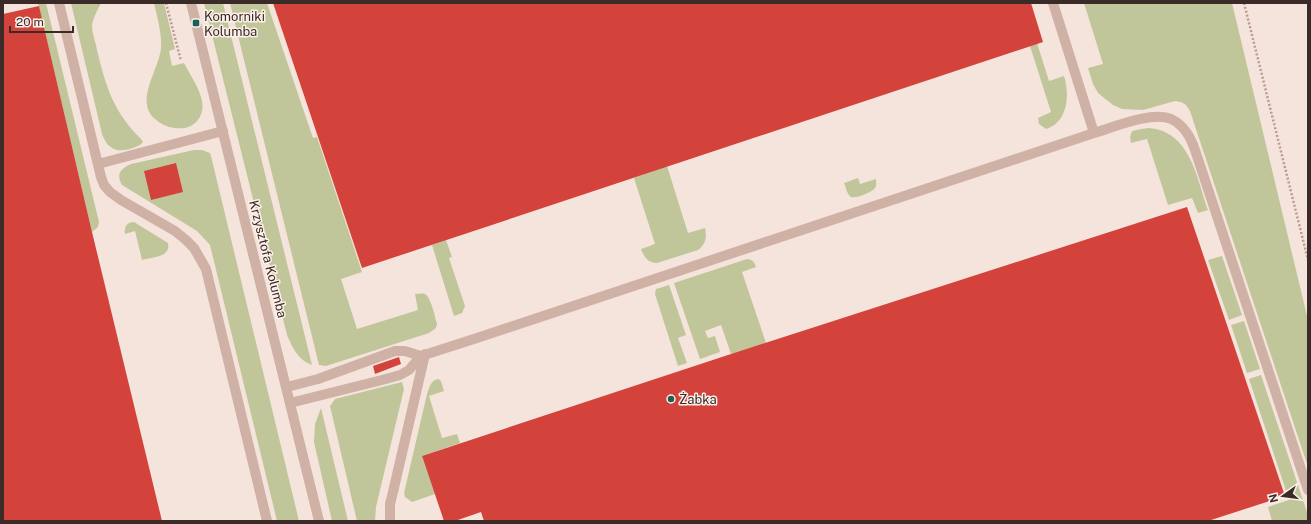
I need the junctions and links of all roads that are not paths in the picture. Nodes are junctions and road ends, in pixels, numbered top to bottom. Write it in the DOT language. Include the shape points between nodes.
graph roads {
  1 [pos="59,3"];
  2 [pos="192,3"];
  3 [pos="1053,3"];
  4 [pos="223,130"];
  5 [pos="1094,133"];
  6 [pos="98,164"];
  7 [pos="423,355"];
  8 [pos="286,387"];
  9 [pos="290,403"];
  10 [pos="1308,490"];
  11 [pos="267,521"];
  12 [pos="319,521"];
  13 [pos="390,521"];
  1 -- 6 [label="street"];
  2 -- 4 [label="street, Krzysztofa Kolumba"];
  3 -- 5 [label="street"];
  4 -- 6 [label="street"];
  4 -- 8 [label="street, Krzysztofa Kolumba"];
  5 -- 7 [label="street"];
  5 -- 10 [label="street" via="1152,117 1171,119 1186,131 1195,150"];
  6 -- 11 [label="street" via="103,181 110,192 175,231 194,248 206,269"];
  7 -- 8 [label="street" via="405,351 395,352 318,379"];
  7 -- 9 [label="street" via="409,370 400,374"];
  7 -- 13 [label="street" via="390,504"];
  8 -- 9 [label="street, Krzysztofa Kolumba"];
  9 -- 12 [label="street, Krzysztofa Kolumba"];
}
